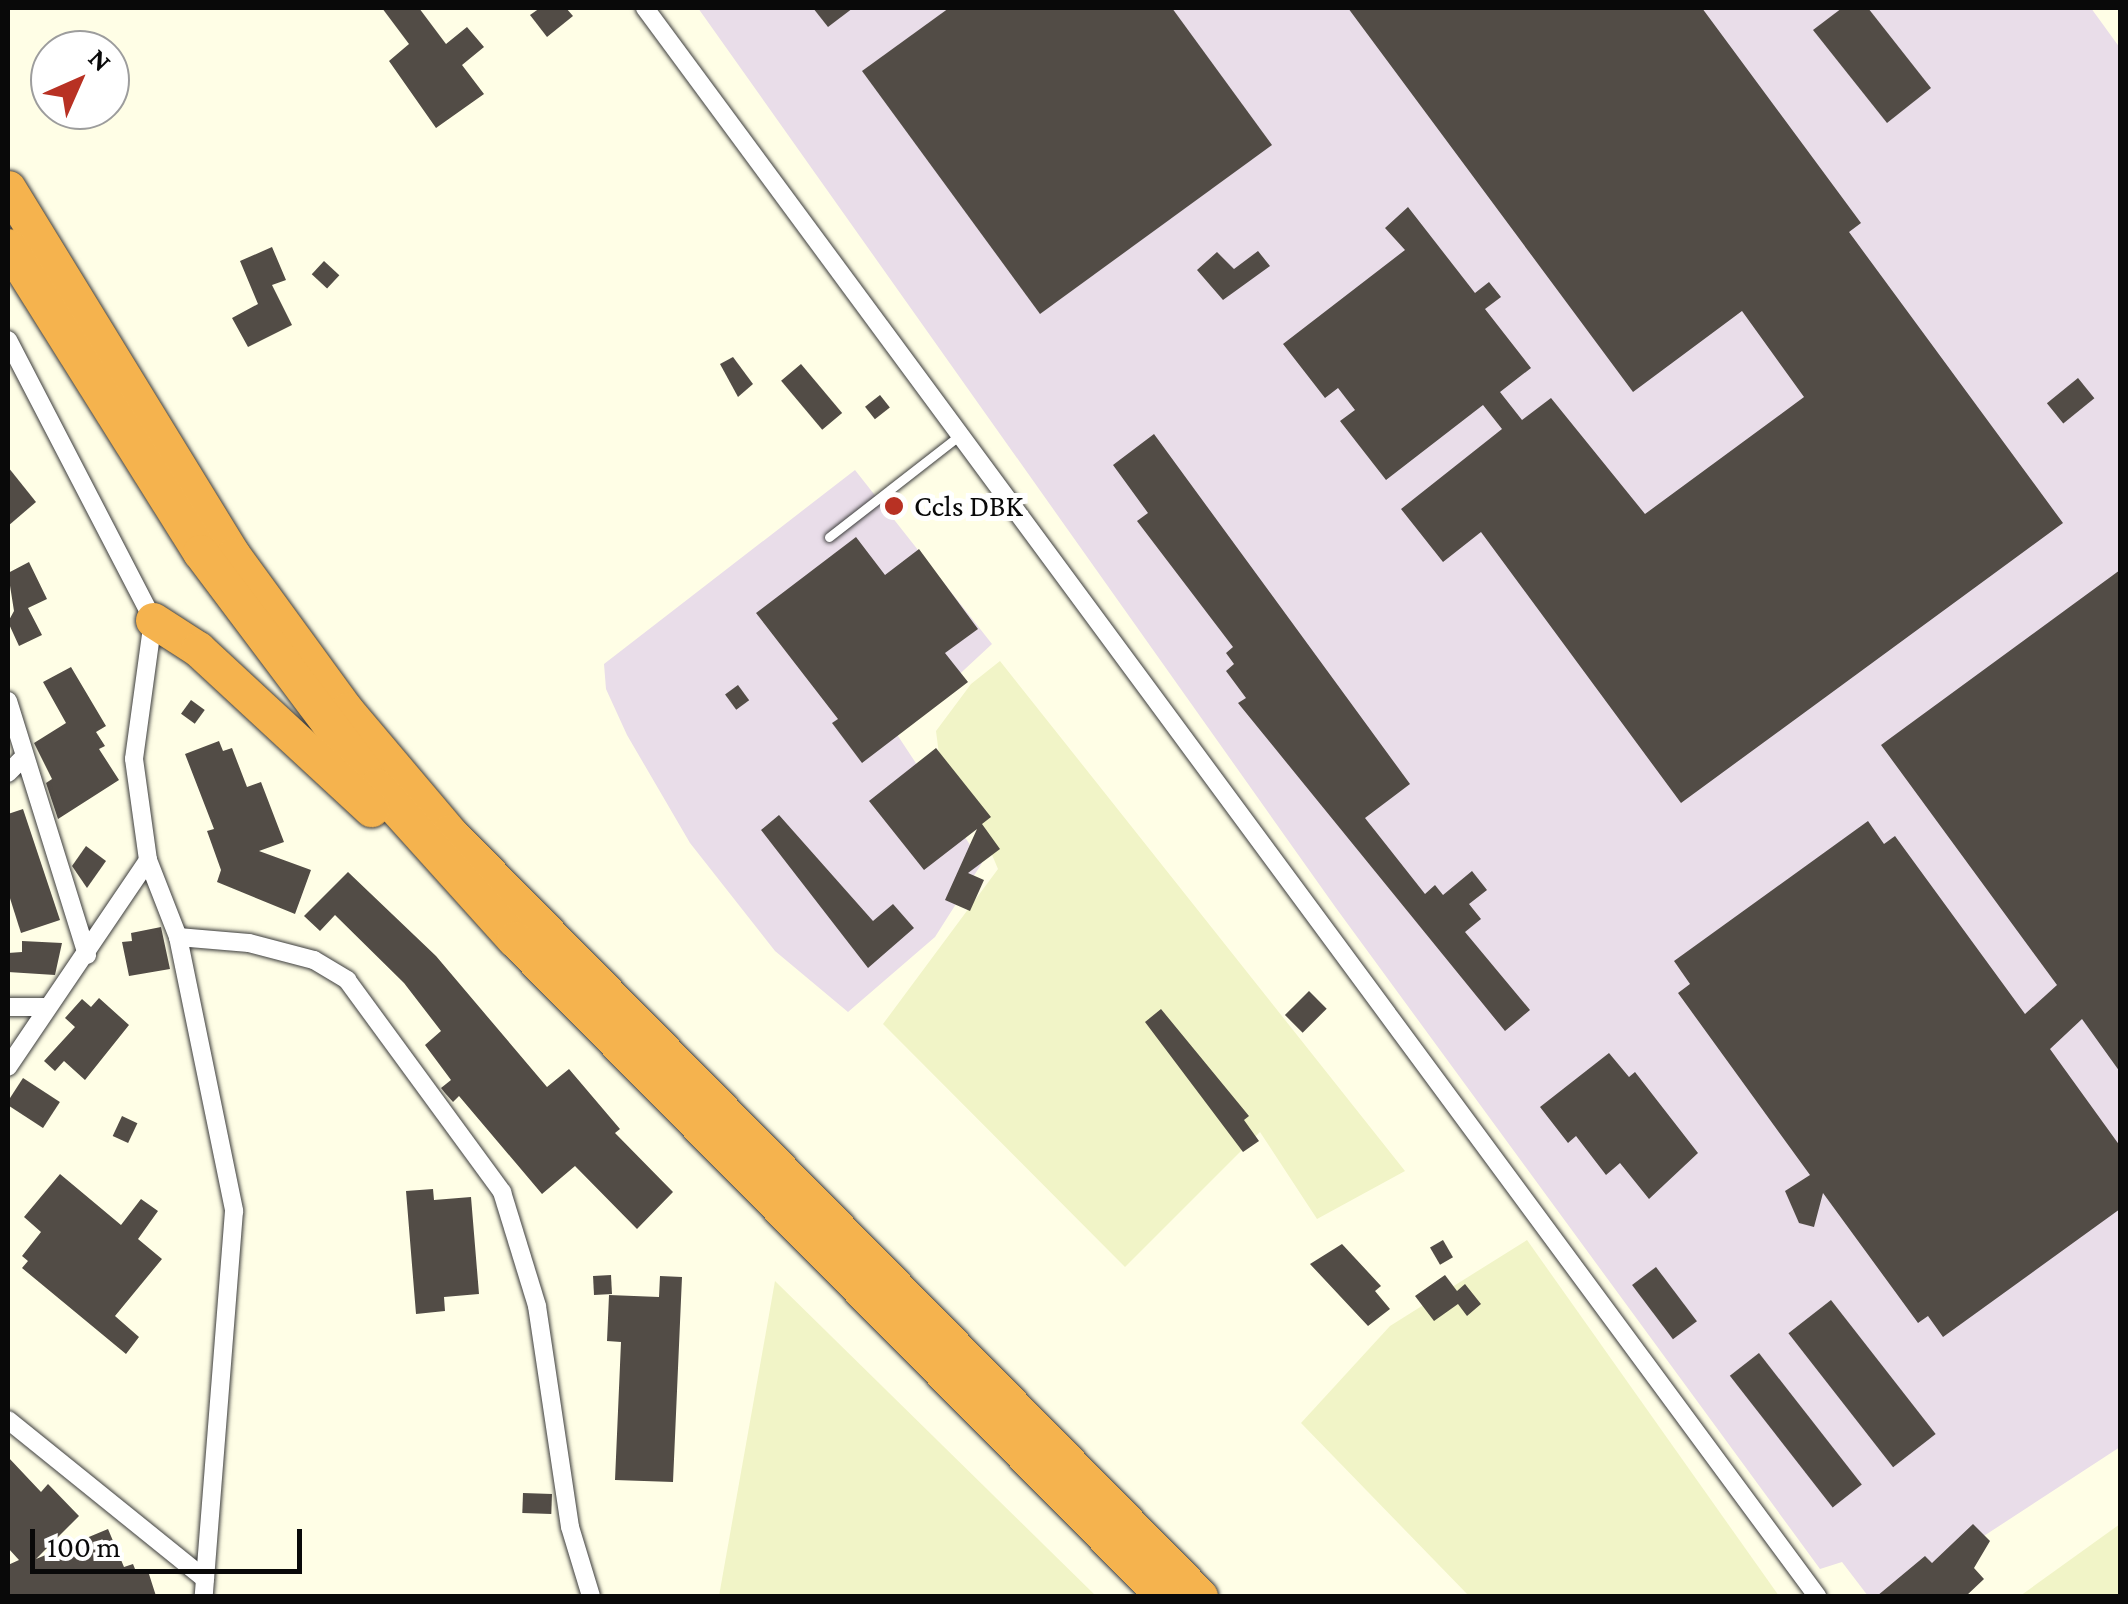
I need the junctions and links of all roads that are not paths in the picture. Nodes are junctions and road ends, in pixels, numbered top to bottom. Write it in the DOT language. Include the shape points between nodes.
graph roads {
  1 [pos="645,8"];
  2 [pos="8,188"];
  3 [pos="8,246"];
  4 [pos="8,340"];
  5 [pos="960,434"];
  6 [pos="829,537"];
  7 [pos="153,620"];
  8 [pos="8,700"];
  9 [pos="24,758"];
  10 [pos="8,773"];
  11 [pos="148,860"];
  12 [pos="459,877"];
  13 [pos="178,937"];
  14 [pos="87,956"];
  15 [pos="8,1007"];
  16 [pos="47,1007"];
  17 [pos="8,1068"];
  18 [pos="8,1420"];
  19 [pos="204,1588"];
  20 [pos="591,1596"];
  21 [pos="1163,1596"];
  22 [pos="1200,1596"];
  23 [pos="1817,1596"];
  1 -- 5 [label="street"];
  2 -- 22 [label="highway" via="233,554 398,771 632,1021"];
  3 -- 12 [label="highway" via="105,410 256,632 340,744"];
  4 -- 7 [label="street"];
  5 -- 6 [label="lane"];
  5 -- 23 [label="street"];
  7 -- 11 [label="street" via="134,759"];
  7 -- 12 [label="highway" via="198,649 404,839"];
  8 -- 9 [label="street"];
  9 -- 10 [label="street"];
  9 -- 14 [label="street"];
  11 -- 13 [label="street"];
  11 -- 14 [label="street"];
  12 -- 21 [label="highway"];
  13 -- 19 [label="street" via="234,1210"];
  13 -- 20 [label="street" via="249,943 314,960 346,980 502,1192 537,1306 570,1526"];
  14 -- 16 [label="street"];
  15 -- 16 [label="street"];
  16 -- 17 [label="street"];
  18 -- 19 [label="street"];
}
